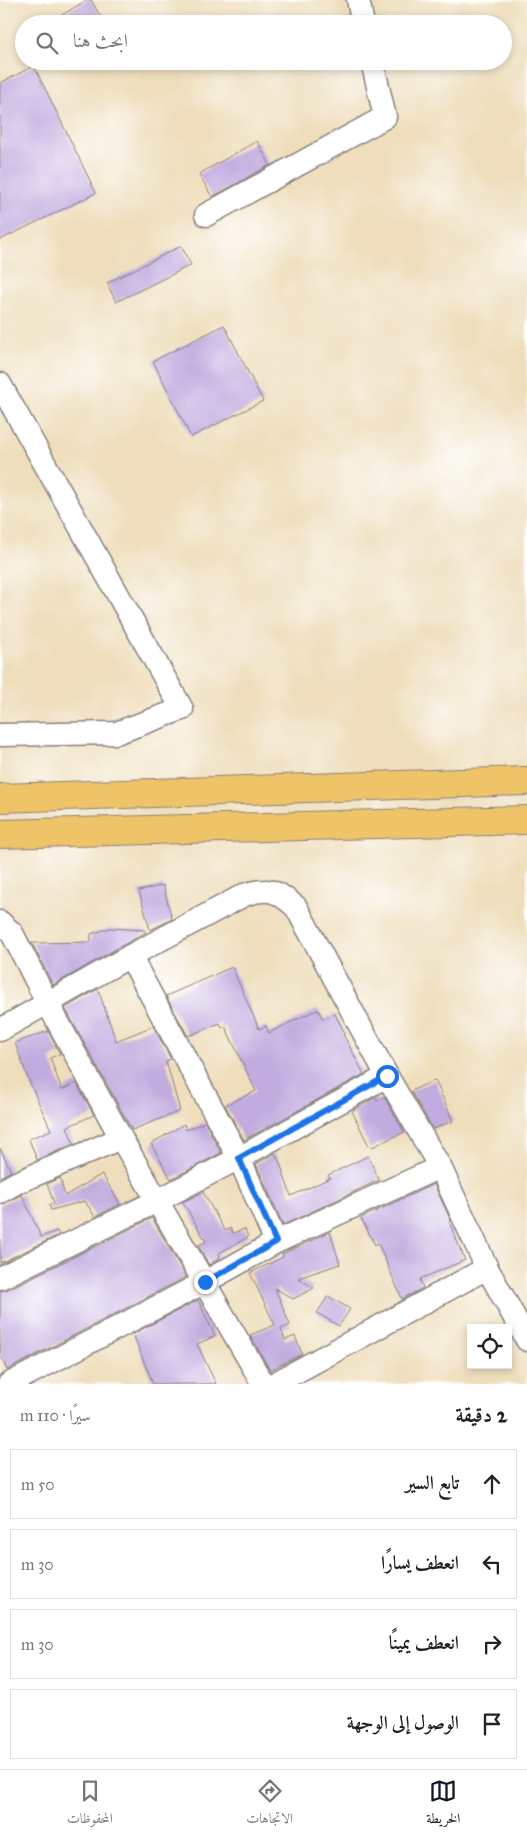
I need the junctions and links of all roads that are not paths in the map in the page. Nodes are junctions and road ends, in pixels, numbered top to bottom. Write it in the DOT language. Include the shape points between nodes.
graph roads {
  1 [pos="358,0"];
  2 [pos="361,15"];
  3 [pos="374,70"];
  4 [pos="206,215"];
  5 [pos="0,384"];
  6 [pos="0,735"];
  7 [pos="527,781"];
  8 [pos="0,798"];
  9 [pos="527,820"];
  10 [pos="0,834"];
  11 [pos="0,922"];
  12 [pos="130,956"];
  13 [pos="47,1002"];
  14 [pos="0,1030"];
  15 [pos="387,1076"];
  16 [pos="121,1138"];
  17 [pos="239,1158"];
  18 [pos="440,1167"];
  19 [pos="0,1192"];
  20 [pos="157,1201"];
  21 [pos="276,1242"];
  22 [pos="487,1268"];
  23 [pos="0,1278"];
  24 [pos="205,1282"];
  25 [pos="527,1340"];
  26 [pos="9,1384"];
  27 [pos="262,1384"];
  28 [pos="274,1384"];
  1 -- 2 [label="street"];
  3 -- 4 [label="street" via="385,117"];
  5 -- 6 [label="street" via="182,709 116,733"];
  7 -- 8 [label="highway"];
  9 -- 10 [label="highway"];
  11 -- 13 [label="street" via="12,933"];
  12 -- 13 [label="street"];
  12 -- 15 [label="street" via="244,895 261,890 282,895 296,907"];
  12 -- 17 [label="street"];
  13 -- 14 [label="street"];
  13 -- 16 [label="street"];
  15 -- 17 [label="street"];
  15 -- 18 [label="street"];
  16 -- 19 [label="street"];
  16 -- 20 [label="street"];
  17 -- 20 [label="street"];
  17 -- 21 [label="street"];
  18 -- 21 [label="street"];
  18 -- 22 [label="street"];
  20 -- 23 [label="street"];
  20 -- 24 [label="street"];
  21 -- 24 [label="street"];
  22 -- 25 [label="street"];
  22 -- 28 [label="street"];
  24 -- 26 [label="street"];
  24 -- 27 [label="street"];
}
